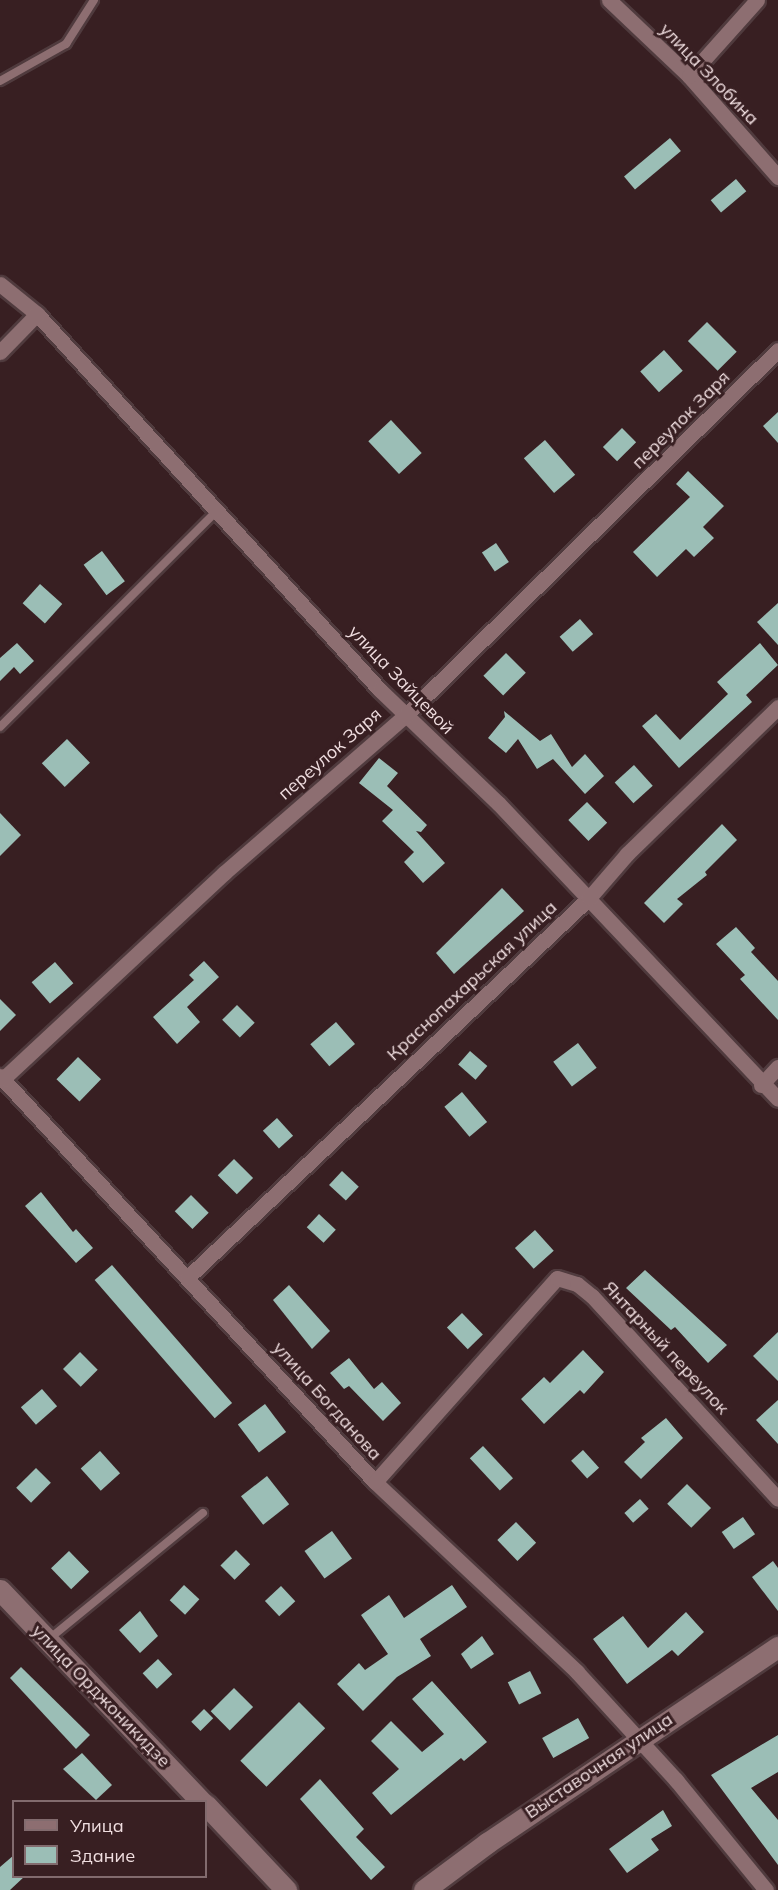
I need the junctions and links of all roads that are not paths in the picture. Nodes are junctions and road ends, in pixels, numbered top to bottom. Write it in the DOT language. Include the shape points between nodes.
graph roads {
  1 [pos="94,0"];
  2 [pos="609,0"];
  3 [pos="757,0"];
  4 [pos="689,76"];
  5 [pos="0,81"];
  6 [pos="778,177"];
  7 [pos="0,284"];
  8 [pos="37,314"];
  9 [pos="778,350"];
  10 [pos="0,352"];
  11 [pos="217,511"];
  12 [pos="778,707"];
  13 [pos="406,715"];
  14 [pos="0,727"];
  15 [pos="589,898"];
  16 [pos="778,1067"];
  17 [pos="2,1077"];
  18 [pos="761,1085"];
  19 [pos="778,1099"];
  20 [pos="187,1278"];
  21 [pos="375,1482"];
  22 [pos="778,1499"];
  23 [pos="203,1513"];
  24 [pos="0,1590"];
  25 [pos="47,1640"];
  26 [pos="778,1647"];
  27 [pos="638,1739"];
  28 [pos="200,1800"];
  29 [pos="207,1806"];
  30 [pos="286,1890"];
  31 [pos="424,1890"];
  32 [pos="766,1890"];
  1 -- 5 [label="lane" via="66,44"];
  2 -- 4 [label="street, улица Злобина"];
  3 -- 4 [label="street"];
  4 -- 6 [label="street, улица Злобина"];
  7 -- 8 [label="street, улица Зайцевой"];
  8 -- 10 [label="street"];
  8 -- 11 [label="street, улица Зайцевой"];
  9 -- 13 [label="street, переулок Заря"];
  11 -- 13 [label="street, улица Зайцевой"];
  11 -- 14 [label="lane"];
  12 -- 15 [label="street, Краснопахарьская улица" via="627,854"];
  13 -- 15 [label="street, улица Зайцевой"];
  13 -- 17 [label="street, переулок Заря" via="224,873"];
  15 -- 18 [label="street, улица Зайцевой"];
  15 -- 20 [label="street, Краснопахарьская улица"];
  16 -- 18 [label="street"];
  17 -- 20 [label="street, улица Богданова"];
  18 -- 19 [label="street, улица Зайцевой"];
  20 -- 21 [label="street, улица Богданова"];
  21 -- 22 [label="street, Янтарный переулок" via="557,1278 577,1284 592,1296"];
  21 -- 27 [label="street, улица Богданова" via="578,1672"];
  23 -- 25 [label="lane"];
  24 -- 25 [label="street, улица Орджоникидзе"];
  25 -- 28 [label="street, улица Орджоникидзе"];
  26 -- 27 [label="street, Выставочная улица"];
  27 -- 31 [label="street, Выставочная улица"];
  27 -- 32 [label="street, улица Богданова"];
  29 -- 30 [label="street"];
}
